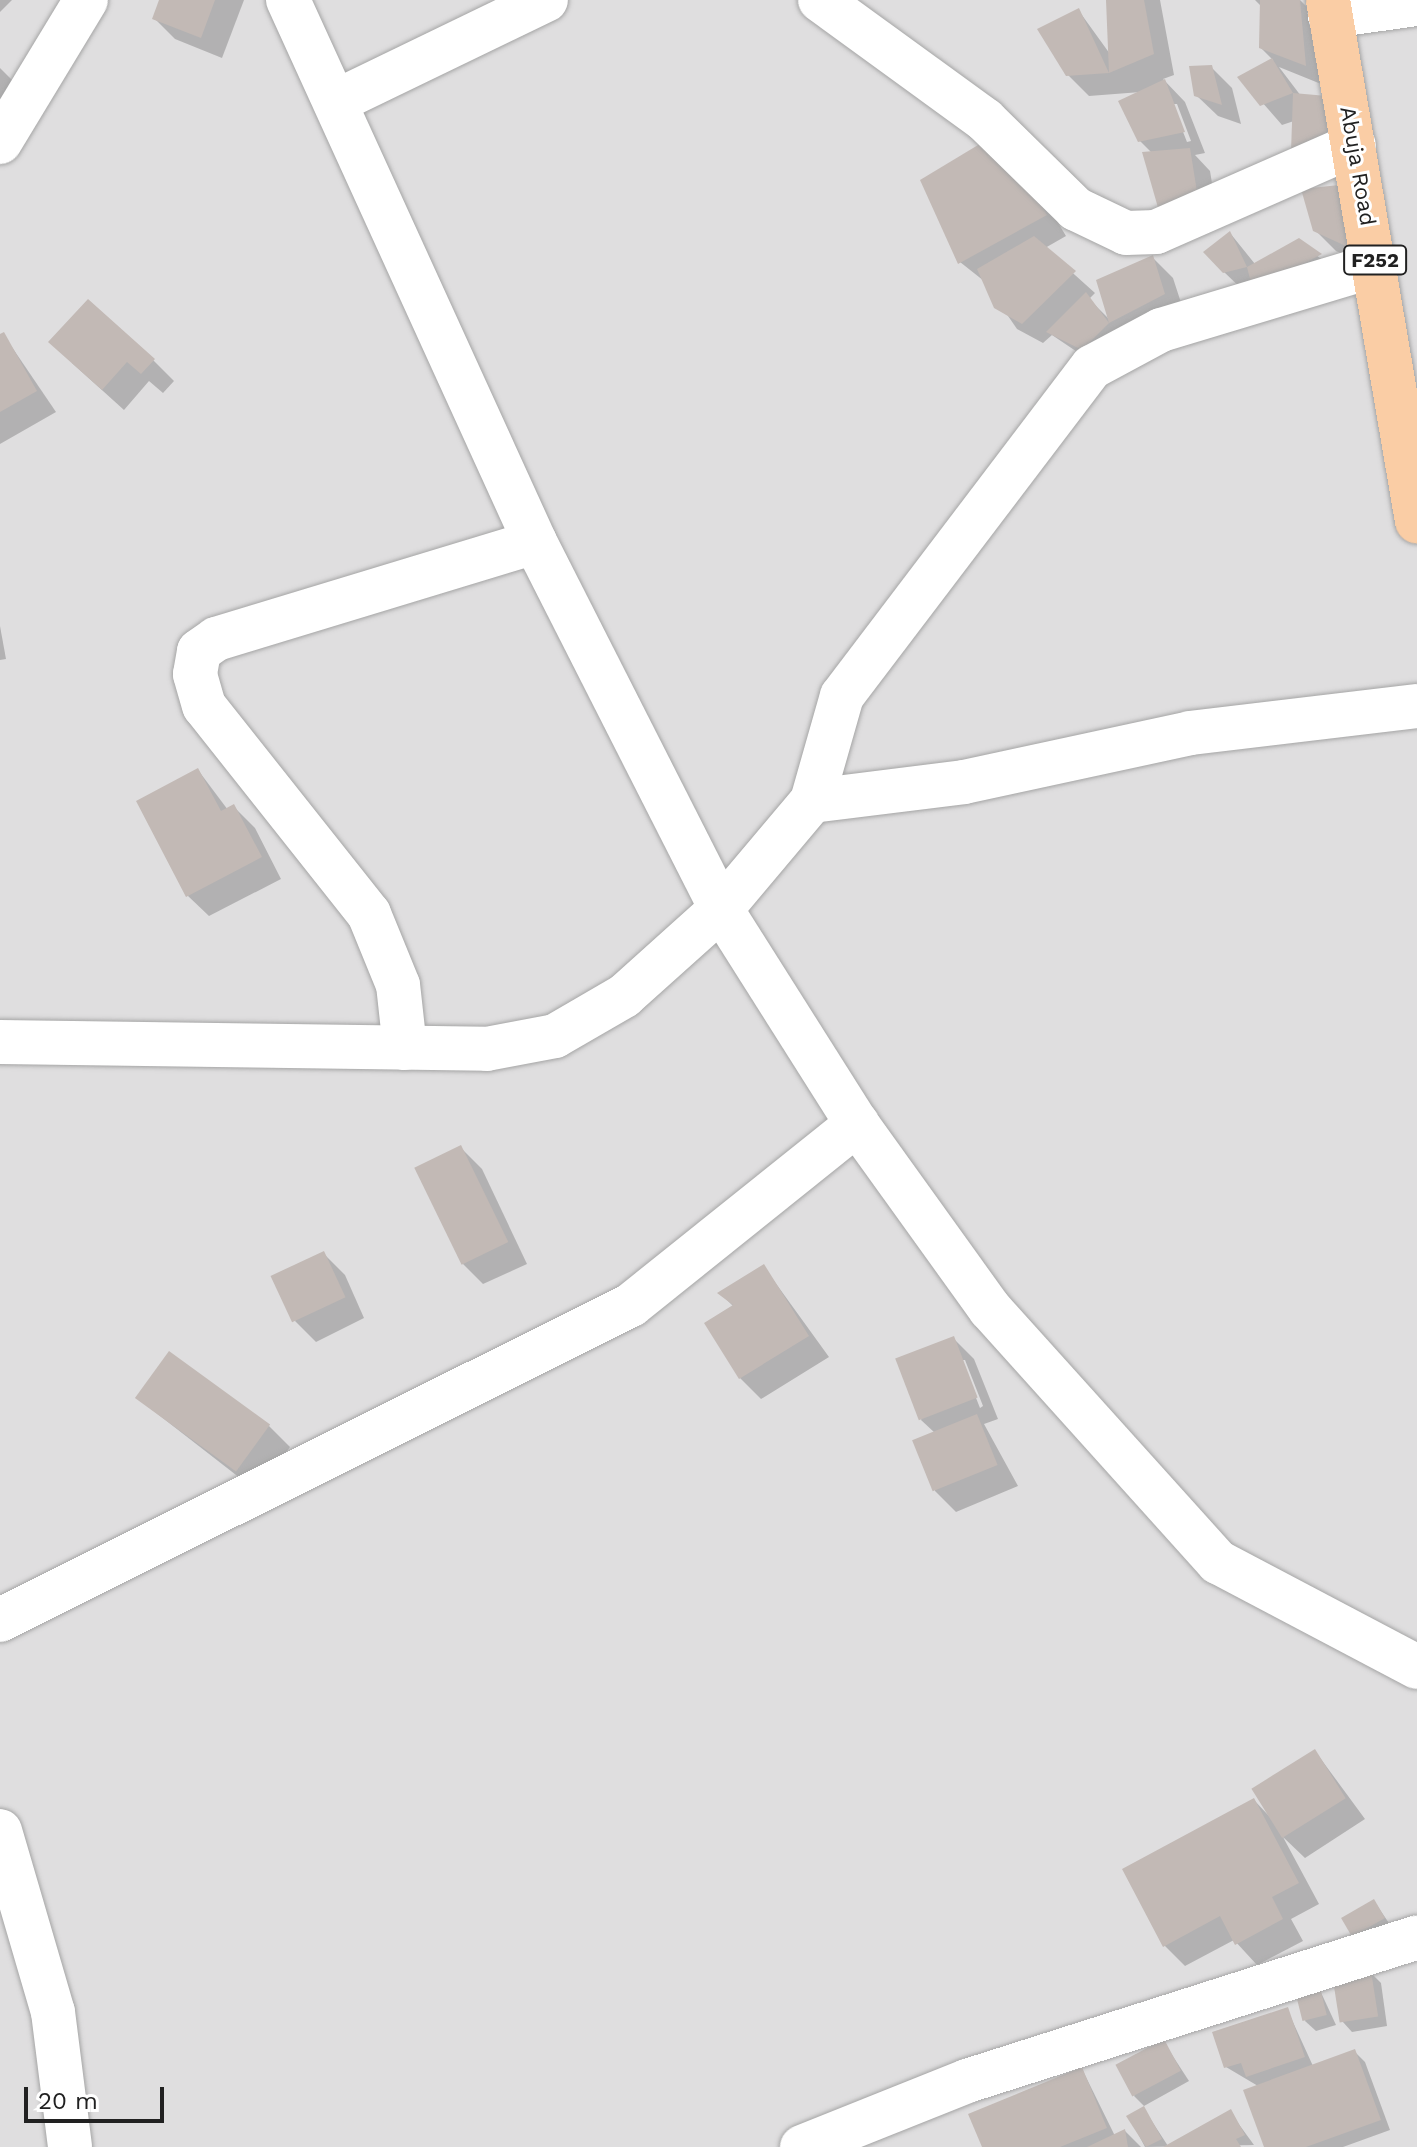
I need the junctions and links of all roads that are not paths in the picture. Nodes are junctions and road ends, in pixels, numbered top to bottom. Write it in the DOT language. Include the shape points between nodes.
graph roads {
  1 [pos="86,0"];
  2 [pos="288,0"];
  3 [pos="546,0"];
  4 [pos="820,0"];
  5 [pos="1417,4"];
  6 [pos="1329,8"];
  7 [pos="337,101"];
  8 [pos="0,142"];
  9 [pos="1354,145"];
  10 [pos="1376,265"];
  11 [pos="1417,521"];
  12 [pos="535,542"];
  13 [pos="1417,706"];
  14 [pos="812,801"];
  15 [pos="721,909"];
  16 [pos="0,1042"];
  17 [pos="405,1048"];
  18 [pos="857,1124"];
  19 [pos="0,1620"];
  20 [pos="1417,1667"];
  21 [pos="0,1831"];
  22 [pos="1417,1937"];
  23 [pos="70,2147"];
  24 [pos="802,2147"];
  1 -- 8 [label="street"];
  2 -- 7 [label="street"];
  3 -- 7 [label="street"];
  4 -- 9 [label="street" via="985,120 1076,209 1126,233 1156,232"];
  5 -- 6 [label="street"];
  6 -- 9 [label="main road, Abuja Road / F252"];
  7 -- 12 [label="street"];
  9 -- 10 [label="main road, Abuja Road / F252"];
  10 -- 11 [label="main road, Abuja Road / F252"];
  10 -- 14 [label="street" via="1161,330 1092,367 842,696"];
  12 -- 15 [label="street"];
  12 -- 17 [label="street" via="216,639 199,651 195,674 204,706 369,914 398,985"];
  13 -- 14 [label="street" via="1205,731 964,782"];
  14 -- 15 [label="street"];
  15 -- 17 [label="street" via="624,996 555,1036 487,1049"];
  15 -- 18 [label="street"];
  16 -- 17 [label="street"];
  18 -- 19 [label="street" via="631,1305"];
  18 -- 20 [label="street" via="990,1309 1218,1562"];
  21 -- 23 [label="street" via="53,2012"];
  22 -- 24 [label="street" via="967,2081"];
}
